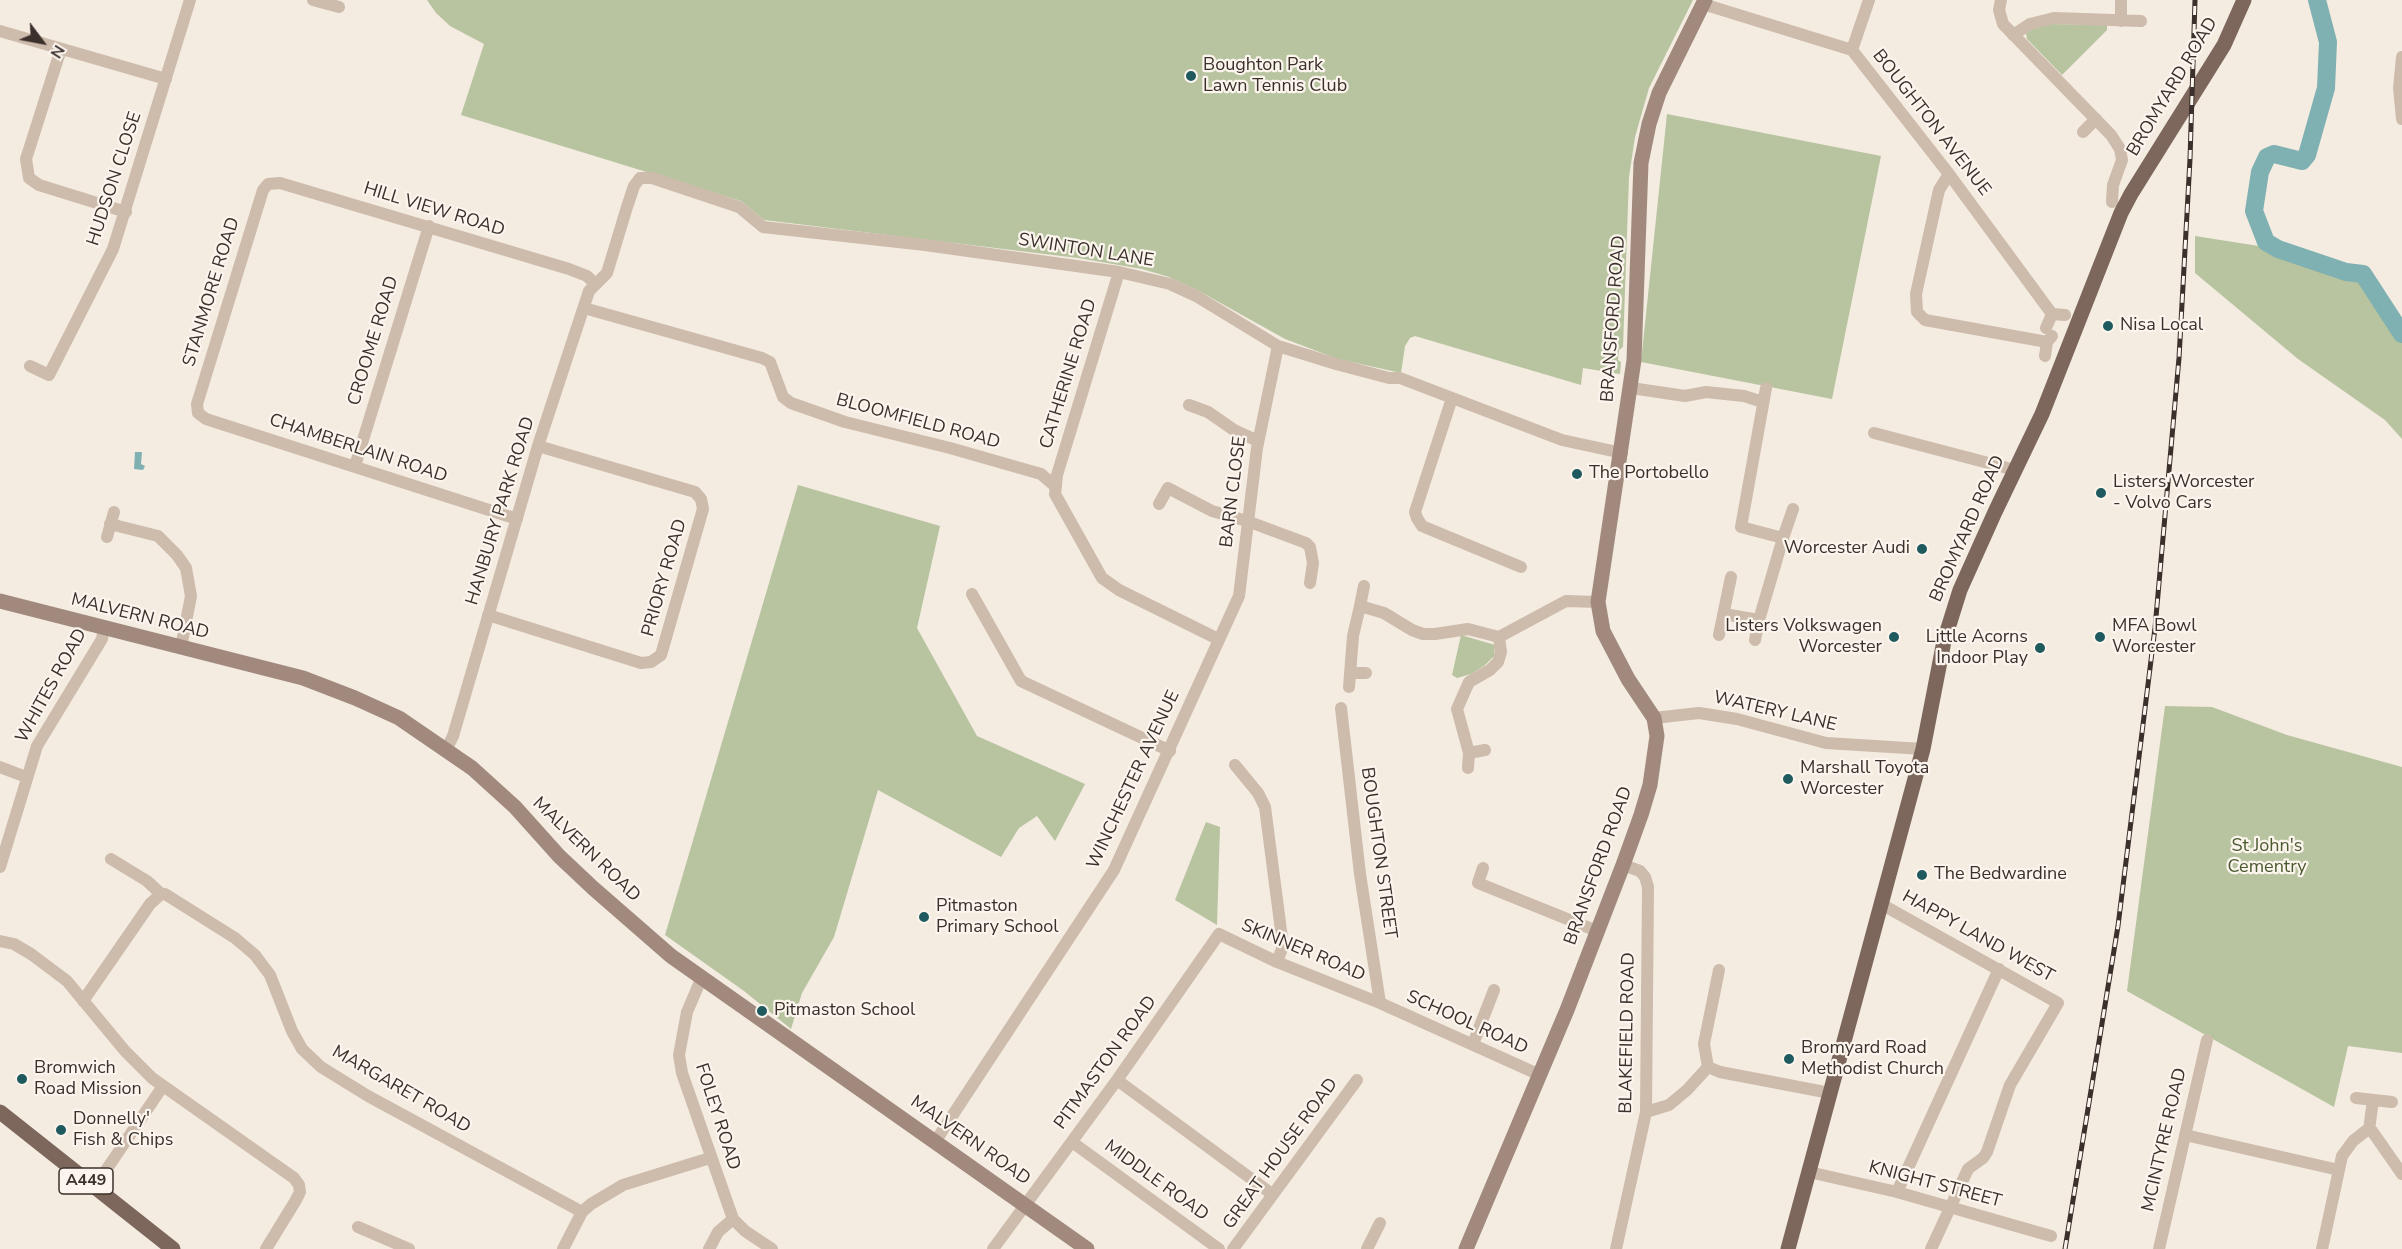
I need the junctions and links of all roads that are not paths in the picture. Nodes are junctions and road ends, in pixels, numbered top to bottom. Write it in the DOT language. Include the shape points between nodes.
graph roads {
  1 [pos="190,0"];
  2 [pos="313,0"];
  3 [pos="1869,0"];
  4 [pos="2001,0"];
  5 [pos="2121,0"];
  6 [pos="2244,0"];
  7 [pos="1704,2"];
  8 [pos="339,7"];
  9 [pos="2121,21"];
  10 [pos="2140,21"];
  11 [pos="0,31"];
  12 [pos="2013,35"];
  13 [pos="61,49"];
  14 [pos="1852,50"];
  15 [pos="2402,57"];
  16 [pos="166,79"];
  17 [pos="2096,119"];
  18 [pos="2402,119"];
  19 [pos="2083,132"];
  20 [pos="1949,174"];
  21 [pos="262,190"];
  22 [pos="2116,207"];
  23 [pos="126,212"];
  24 [pos="429,226"];
  25 [pos="1119,272"];
  26 [pos="596,284"];
  27 [pos="584,309"];
  28 [pos="2048,336"];
  29 [pos="1278,346"];
  30 [pos="2045,356"];
  31 [pos="30,366"];
  32 [pos="1631,388"];
  33 [pos="1766,388"];
  34 [pos="1452,398"];
  35 [pos="1762,402"];
  36 [pos="197,404"];
  37 [pos="1189,405"];
  38 [pos="1874,434"];
  39 [pos="1258,441"];
  40 [pos="538,446"];
  41 [pos="1622,453"];
  42 [pos="355,466"];
  43 [pos="2015,470"];
  44 [pos="1056,486"];
  45 [pos="1159,504"];
  46 [pos="1792,509"];
  47 [pos="517,519"];
  48 [pos="1247,521"];
  49 [pos="107,537"];
  50 [pos="1782,538"];
  51 [pos="1521,567"];
  52 [pos="1731,577"];
  53 [pos="1310,583"];
  54 [pos="1364,586"];
  55 [pos="972,594"];
  56 [pos="0,601"];
  57 [pos="1598,602"];
  58 [pos="1360,606"];
  59 [pos="1724,614"];
  60 [pos="488,615"];
  61 [pos="1759,620"];
  62 [pos="104,627"];
  63 [pos="1719,636"];
  64 [pos="1499,637"];
  65 [pos="1218,639"];
  66 [pos="1755,640"];
  67 [pos="181,647"];
  68 [pos="1350,673"];
  69 [pos="1366,673"];
  70 [pos="1349,687"];
  71 [pos="1341,708"];
  72 [pos="1654,718"];
  73 [pos="1923,749"];
  74 [pos="446,750"];
  75 [pos="1485,750"];
  76 [pos="1170,751"];
  77 [pos="1469,753"];
  78 [pos="1235,765"];
  79 [pos="0,767"];
  80 [pos="1468,768"];
  81 [pos="26,777"];
  82 [pos="111,859"];
  83 [pos="1623,865"];
  84 [pos="0,867"];
  85 [pos="1483,868"];
  86 [pos="161,894"];
  87 [pos="1881,904"];
  88 [pos="1597,931"];
  89 [pos="0,941"];
  90 [pos="1215,942"];
  91 [pos="1277,962"];
  92 [pos="1999,969"];
  93 [pos="1719,970"];
  94 [pos="702,977"];
  95 [pos="1494,990"];
  96 [pos="83,1001"];
  97 [pos="1380,1003"];
  98 [pos="2207,1040"];
  99 [pos="1473,1044"];
  100 [pos="1708,1067"];
  101 [pos="1540,1076"];
  102 [pos="1117,1080"];
  103 [pos="1357,1080"];
  104 [pos="163,1086"];
  105 [pos="1830,1093"];
  106 [pos="2356,1098"];
  107 [pos="2373,1100"];
  108 [pos="2392,1102"];
  109 [pos="0,1112"];
  110 [pos="1646,1112"];
  111 [pos="2369,1130"];
  112 [pos="2185,1135"];
  113 [pos="935,1142"];
  114 [pos="1072,1142"];
  115 [pos="710,1158"];
  116 [pos="2338,1170"];
  117 [pos="1809,1172"];
  118 [pos="2402,1174"];
  119 [pos="94,1188"];
  120 [pos="1897,1192"];
  121 [pos="1272,1194"];
  122 [pos="1026,1204"];
  123 [pos="1950,1207"];
  124 [pos="582,1212"];
  125 [pos="733,1219"];
  126 [pos="1380,1223"];
  127 [pos="358,1227"];
  128 [pos="2051,1236"];
  129 [pos="172,1249"];
  130 [pos="266,1249"];
  131 [pos="409,1249"];
  132 [pos="563,1249"];
  133 [pos="709,1249"];
  134 [pos="772,1249"];
  135 [pos="993,1249"];
  136 [pos="1087,1249"];
  137 [pos="1219,1249"];
  138 [pos="1233,1249"];
  139 [pos="1367,1249"];
  140 [pos="1466,1249"];
  141 [pos="1616,1249"];
  142 [pos="1788,1249"];
  143 [pos="1931,1249"];
  144 [pos="2159,1249"];
  145 [pos="2322,1249"];
  1 -- 16 [label="street, HUDSON CLOSE"];
  2 -- 8 [label="street"];
  3 -- 14 [label="street"];
  4 -- 12 [label="street" via="2000,16"];
  5 -- 9 [label="street"];
  6 -- 22 [label="main road, BROMYARD ROAD" via="2224,45 2131,194"];
  7 -- 14 [label="street, BOUGHTON AVENUE"];
  7 -- 32 [label="main road, BRANSFORD ROAD" via="1659,93 1641,163"];
  9 -- 10 [label="street"];
  9 -- 12 [label="street" via="2054,18 2030,24"];
  11 -- 13 [label="street"];
  12 -- 17 [label="street"];
  13 -- 16 [label="street"];
  13 -- 23 [label="street" via="26,159 29,178 39,185"];
  14 -- 20 [label="street, BOUGHTON AVENUE"];
  15 -- 18 [label="street"];
  16 -- 23 [label="street, HUDSON CLOSE"];
  17 -- 19 [label="street"];
  17 -- 22 [label="street" via="2120,149 2122,160 2113,185"];
  20 -- 28 [label="street, BOUGHTON AVENUE" via="2059,315"];
  20 -- 28 [label="street" via="1939,190 1916,294 1917,312 1925,320"];
  21 -- 24 [label="street, HILL VIEW ROAD" via="268,183 280,183"];
  21 -- 36 [label="street, STANMORE ROAD"];
  22 -- 43 [label="main road, BROMYARD ROAD" via="2042,414"];
  23 -- 31 [label="street, HUDSON CLOSE" via="113,249 49,375"];
  24 -- 26 [label="street, HILL VIEW ROAD" via="569,269"];
  24 -- 42 [label="street, CROOME ROAD"];
  25 -- 26 [label="street, SWINTON LANE" via="763,227 739,207 652,177 640,178 634,186 607,273"];
  25 -- 29 [label="street, SWINTON LANE" via="1170,284 1196,296"];
  25 -- 44 [label="street, CATHERINE ROAD"];
  26 -- 27 [label="street, HANBURY PARK ROAD" via="589,291"];
  27 -- 40 [label="street, HANBURY PARK ROAD"];
  27 -- 44 [label="street, BLOOMFIELD ROAD" via="762,358 770,362 783,397 791,403 845,422 1041,474"];
  28 -- 30 [label="street, BOUGHTON AVENUE"];
  29 -- 34 [label="street, SWINTON LANE" via="1400,378"];
  29 -- 39 [label="street, BARN CLOSE"];
  32 -- 35 [label="street" via="1685,396 1706,392 1744,396"];
  32 -- 41 [label="main road, BRANSFORD ROAD"];
  33 -- 35 [label="street"];
  34 -- 41 [label="street, SWINTON LANE" via="1562,440"];
  34 -- 51 [label="street" via="1415,512 1417,518 1422,526"];
  35 -- 50 [label="street" via="1741,527"];
  36 -- 42 [label="street, CHAMBERLAIN ROAD" via="198,413 206,419"];
  37 -- 39 [label="street"];
  38 -- 43 [label="street"];
  39 -- 48 [label="street, BARN CLOSE"];
  40 -- 47 [label="street, HANBURY PARK ROAD"];
  40 -- 60 [label="street, PRIORY ROAD" via="695,492 703,503 661,655 641,663"];
  41 -- 57 [label="main road, BRANSFORD ROAD"];
  42 -- 47 [label="street, CHAMBERLAIN ROAD"];
  43 -- 73 [label="main road, BROMYARD ROAD" via="1977,550 1950,620"];
  44 -- 65 [label="street" via="1055,494 1102,578"];
  45 -- 48 [label="street" via="1168,488 1212,511"];
  46 -- 50 [label="street"];
  47 -- 60 [label="street, HANBURY PARK ROAD"];
  48 -- 53 [label="street" via="1306,543 1313,563"];
  48 -- 65 [label="street, BARN CLOSE" via="1239,596"];
  49 -- 67 [label="street" via="112,518 158,536 186,568 191,596"];
  50 -- 61 [label="street"];
  52 -- 59 [label="street"];
  54 -- 58 [label="street"];
  55 -- 76 [label="street" via="1021,681"];
  56 -- 62 [label="main road, MALVERN ROAD"];
  57 -- 64 [label="street" via="1566,601"];
  57 -- 72 [label="main road, BRANSFORD ROAD" via="1603,631"];
  58 -- 64 [label="street" via="1384,613 1423,633 1468,628"];
  58 -- 68 [label="street"];
  59 -- 61 [label="street"];
  59 -- 63 [label="street"];
  60 -- 74 [label="street, HANBURY PARK ROAD"];
  61 -- 66 [label="street"];
  62 -- 67 [label="main road, MALVERN ROAD"];
  62 -- 81 [label="street, WHITES ROAD" via="102,639 43,735"];
  64 -- 77 [label="street" via="1498,662 1469,682 1457,709"];
  65 -- 76 [label="street, WINCHESTER AVENUE"];
  67 -- 74 [label="main road, MALVERN ROAD" via="303,678 355,698 399,718"];
  68 -- 69 [label="street"];
  68 -- 70 [label="street"];
  71 -- 97 [label="street, BOUGHTON STREET"];
  72 -- 73 [label="street, WATERY LANE" via="1699,713 1826,743"];
  72 -- 83 [label="main road, BRANSFORD ROAD" via="1657,736 1650,784"];
  73 -- 87 [label="main road, BROMYARD ROAD"];
  74 -- 94 [label="main road, MALVERN ROAD" via="515,807 593,888 671,956"];
  75 -- 77 [label="street"];
  76 -- 113 [label="street, WINCHESTER AVENUE" via="1114,870"];
  77 -- 80 [label="street"];
  78 -- 91 [label="street" via="1265,807 1283,946"];
  79 -- 81 [label="street"];
  81 -- 84 [label="street, WHITES ROAD"];
  82 -- 86 [label="street, MARGARET ROAD"];
  83 -- 88 [label="main road, BRANSFORD ROAD"];
  83 -- 110 [label="street, BLAKEFIELD ROAD" via="1640,871 1648,888"];
  85 -- 88 [label="street" via="1478,882"];
  86 -- 96 [label="street"];
  86 -- 124 [label="street, MARGARET ROAD" via="235,938 255,956 270,975 302,1050 321,1067"];
  87 -- 92 [label="street, HAPPY LAND WEST"];
  87 -- 105 [label="main road, BROMYARD ROAD"];
  88 -- 101 [label="main road, BRANSFORD ROAD"];
  89 -- 96 [label="street" via="31,954 67,981"];
  90 -- 91 [label="street, SKINNER ROAD" via="1219,934"];
  90 -- 102 [label="street, PITMASTON ROAD"];
  91 -- 97 [label="street, SKINNER ROAD"];
  92 -- 120 [label="street"];
  92 -- 123 [label="street, HAPPY LAND WEST" via="2058,1003 2010,1085 1987,1152 1968,1169"];
  93 -- 100 [label="street" via="1704,1044"];
  94 -- 113 [label="main road, MALVERN ROAD"];
  94 -- 115 [label="street, FOLEY ROAD" via="687,1012 679,1055"];
  95 -- 99 [label="street"];
  96 -- 104 [label="street" via="125,1051"];
  97 -- 99 [label="street, SCHOOL ROAD"];
  98 -- 112 [label="street, MCINTYRE ROAD"];
  99 -- 101 [label="street, SCHOOL ROAD"];
  100 -- 105 [label="street"];
  100 -- 110 [label="street" via="1669,1105"];
  101 -- 140 [label="main road, BRANSFORD ROAD"];
  102 -- 114 [label="street, PITMASTON ROAD"];
  102 -- 121 [label="street"];
  103 -- 121 [label="street, GREAT HOUSE ROAD"];
  104 -- 119 [label="street"];
  104 -- 130 [label="street" via="294,1178 300,1192 297,1200"];
  105 -- 117 [label="main road, BROMYARD ROAD"];
  106 -- 107 [label="street"];
  107 -- 108 [label="street"];
  107 -- 111 [label="street"];
  109 -- 119 [label="main road, A449"];
  110 -- 141 [label="street, BLAKEFIELD ROAD"];
  111 -- 116 [label="street" via="2346,1148"];
  111 -- 118 [label="street"];
  112 -- 116 [label="street"];
  112 -- 144 [label="street, MCINTYRE ROAD"];
  113 -- 122 [label="main road, MALVERN ROAD"];
  114 -- 122 [label="street, PITMASTON ROAD"];
  114 -- 137 [label="street, MIDDLE ROAD"];
  115 -- 124 [label="street" via="623,1185"];
  115 -- 125 [label="street, FOLEY ROAD"];
  116 -- 145 [label="street"];
  117 -- 120 [label="street, KNIGHT STREET"];
  117 -- 142 [label="main road, BROMYARD ROAD"];
  119 -- 129 [label="main road, A449"];
  120 -- 123 [label="street, KNIGHT STREET"];
  121 -- 138 [label="street, GREAT HOUSE ROAD"];
  122 -- 135 [label="street, PITMASTON ROAD"];
  122 -- 136 [label="main road, MALVERN ROAD"];
  123 -- 128 [label="street, KNIGHT STREET"];
  123 -- 143 [label="street"];
  124 -- 132 [label="street"];
  125 -- 133 [label="street" via="718,1232"];
  125 -- 134 [label="street, FOLEY ROAD"];
  126 -- 139 [label="street"];
  127 -- 131 [label="street"];
}
